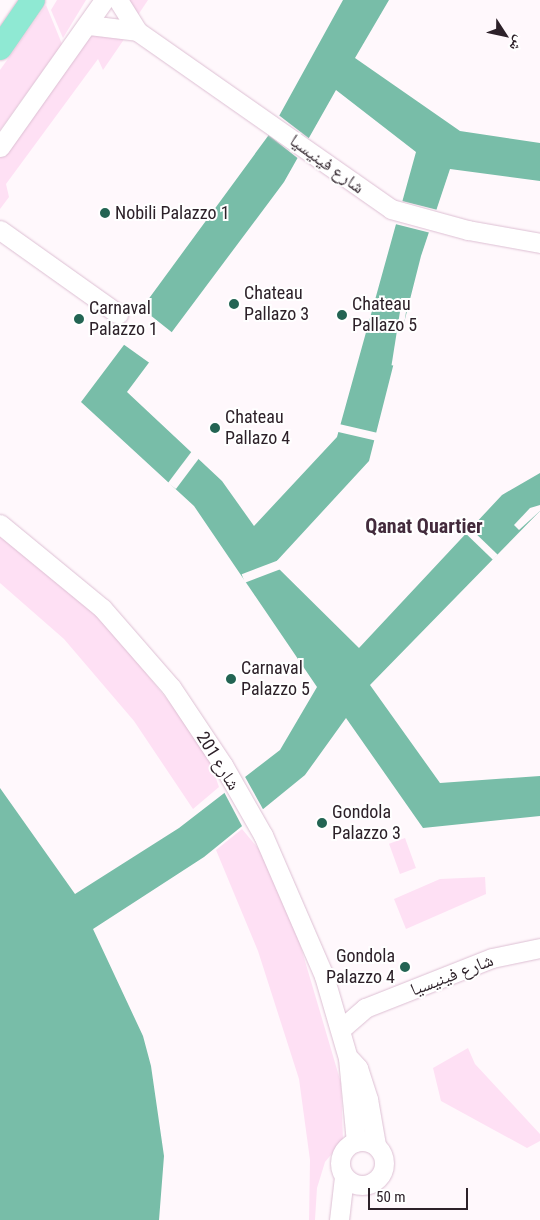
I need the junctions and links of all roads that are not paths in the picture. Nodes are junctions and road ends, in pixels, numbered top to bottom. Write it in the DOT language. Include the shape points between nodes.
graph roads {
  1 [pos="33,0"];
  2 [pos="104,0"];
  3 [pos="118,0"];
  4 [pos="88,25"];
  5 [pos="137,31"];
  6 [pos="0,48"];
  7 [pos="0,147"];
  8 [pos="0,230"];
  9 [pos="540,243"];
  10 [pos="118,314"];
  11 [pos="0,524"];
  12 [pos="540,948"];
  13 [pos="333,1005"];
  14 [pos="366,1008"];
  15 [pos="341,1029"];
  16 [pos="348,1058"];
  17 [pos="356,1142"];
  18 [pos="376,1145"];
  19 [pos="344,1176"];
  20 [pos="364,1186"];
  21 [pos="339,1217"];
  1 -- 6 [label="main road"];
  2 -- 4 [label="street"];
  3 -- 5 [label="street, شارع فينيسيا"];
  4 -- 5 [label="street, شارع فينيسيا"];
  4 -- 7 [label="street"];
  5 -- 9 [label="street, شارع فينيسيا" via="246,104 384,205 468,230"];
  8 -- 10 [label="street"];
  11 -- 13 [label="street, شارع 201" via="102,608 171,687 223,765 263,835"];
  12 -- 14 [label="street, شارع فينيسيا" via="492,958"];
  13 -- 14 [label="street, شارع فينيسيا"];
  13 -- 15 [label="street, شارع 201"];
  14 -- 15 [label="street, شارع فينيسيا"];
  15 -- 16 [label="street, شارع 201"];
  16 -- 17 [label="street, شارع 201"];
  16 -- 18 [label="street, شارع 201" via="362,1080"];
  17 -- 18 [label="street"];
  17 -- 19 [label="street" via="342,1155"];
  18 -- 20 [label="street" via="383,1155 385,1168 378,1179"];
  19 -- 20 [label="street"];
  19 -- 21 [label="street"];
  20 -- 21 [label="street"];
}
